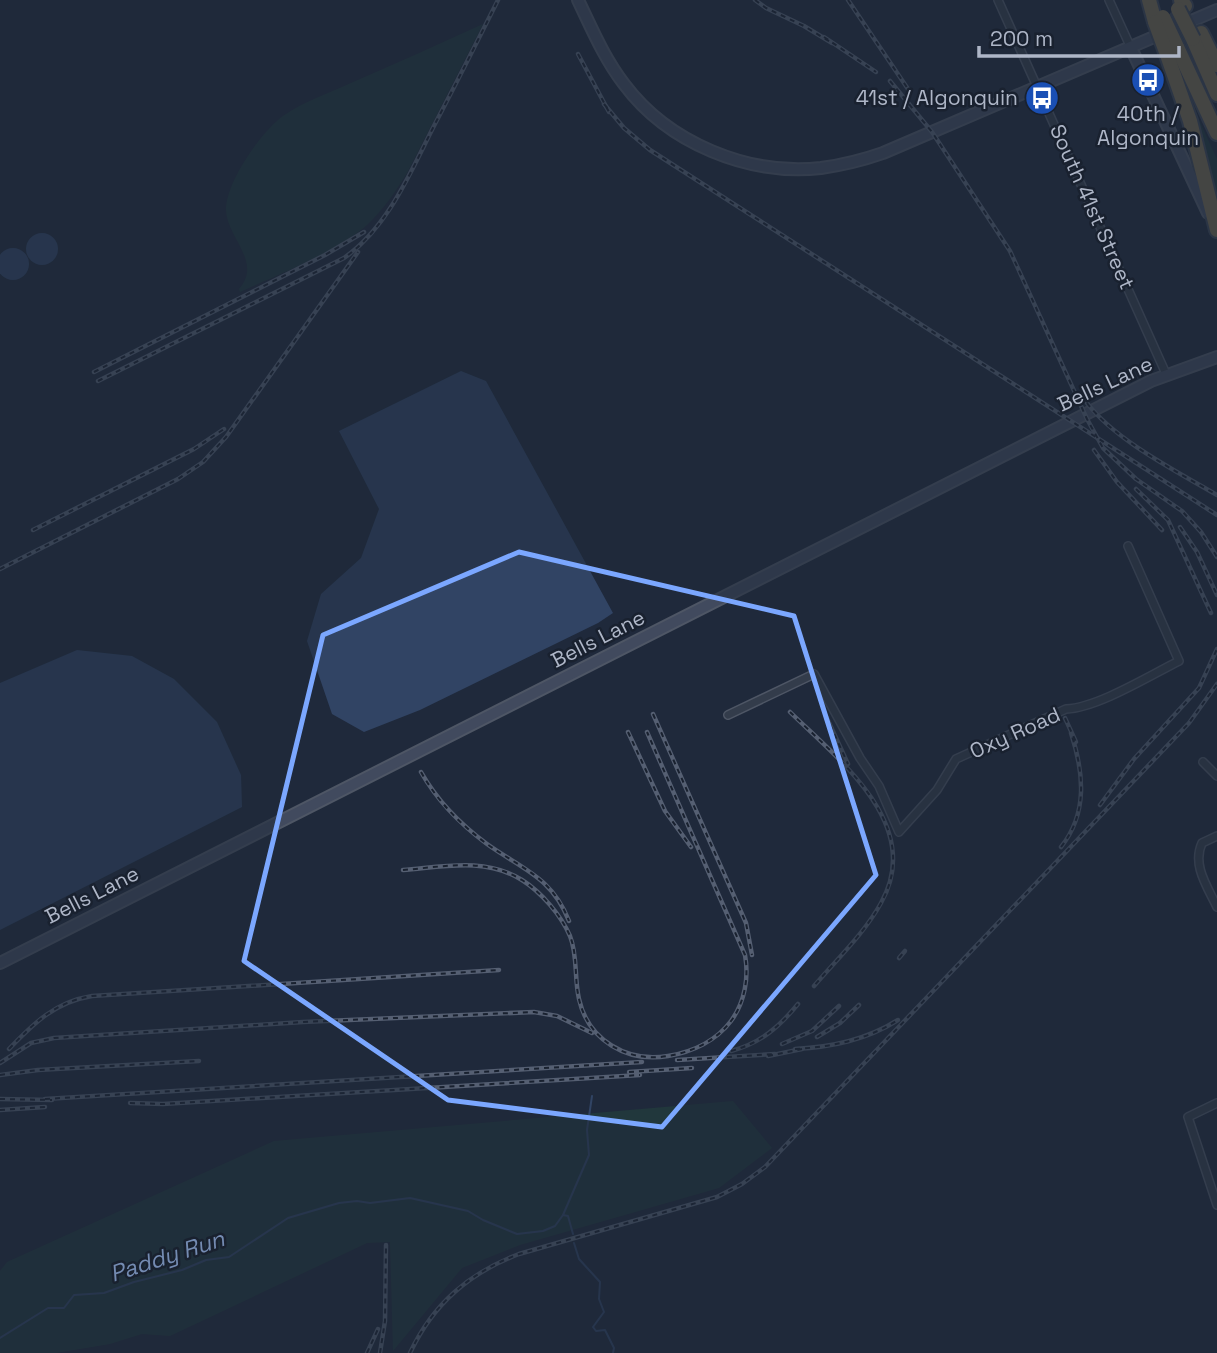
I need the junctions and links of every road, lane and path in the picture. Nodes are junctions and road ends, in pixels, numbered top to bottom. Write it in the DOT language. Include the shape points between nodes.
graph roads {
  1 [pos="578,0"];
  2 [pos="998,0"];
  3 [pos="1109,0"];
  4 [pos="1149,0"];
  5 [pos="1155,0"];
  6 [pos="1180,4"];
  7 [pos="1217,10"];
  8 [pos="1159,20"];
  9 [pos="1197,36"];
  10 [pos="1131,48"];
  11 [pos="1171,49"];
  12 [pos="1217,65"];
  13 [pos="1038,88"];
  14 [pos="1217,94"];
  15 [pos="1217,133"];
  16 [pos="1217,231"];
  17 [pos="1217,357"];
  18 [pos="1167,376"];
  19 [pos="1128,547"];
  20 [pos="727,715"];
  21 [pos="1203,762"];
  22 [pos="1217,776"];
  23 [pos="1217,836"];
  24 [pos="1217,907"];
  25 [pos="0,963"];
  26 [pos="1217,1103"];
  27 [pos="1217,1205"];
  1 -- 13 [label="street" via="606,59 652,113 710,151 754,164 797,169 861,160"];
  2 -- 13 [label="street, South 41st Street"];
  3 -- 10 [label="street"];
  4 -- 8 [label="highway"];
  5 -- 8 [label="highway"];
  6 -- 9 [label="highway, bridge"];
  7 -- 10 [label="street"];
  8 -- 11 [label="highway, bridge"];
  9 -- 12 [label="highway"];
  9 -- 14 [label="highway"];
  10 -- 13 [label="street"];
  10 -- 16 [label="street"];
  11 -- 15 [label="highway"];
  11 -- 16 [label="highway"];
  13 -- 18 [label="street, South 41st Street"];
  17 -- 18 [label="street, Bells Lane"];
  18 -- 25 [label="street, Bells Lane"];
  19 -- 20 [label="street, Oxy Road" via="1179,662 956,760 937,790 899,832 879,786 814,674"];
  21 -- 22 [label="street"];
  23 -- 24 [label="street" via="1202,843 1197,855"];
  26 -- 27 [label="street" via="1188,1117"];
}
